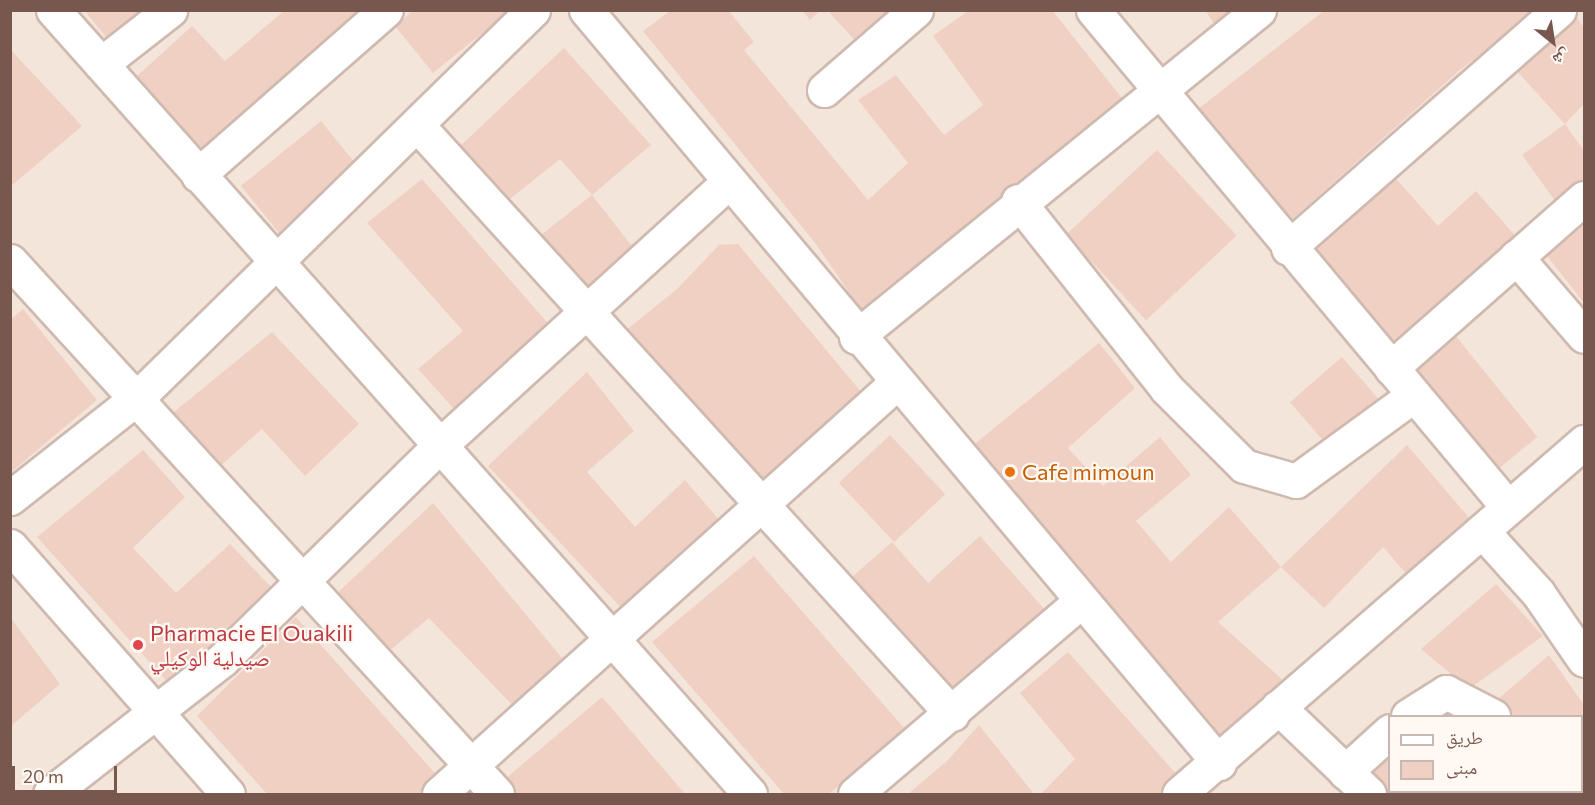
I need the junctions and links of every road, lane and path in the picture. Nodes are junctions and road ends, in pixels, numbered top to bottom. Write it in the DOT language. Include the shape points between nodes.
graph roads {
  1 [pos="53,10"];
  2 [pos="170,10"];
  3 [pos="386,10"];
  4 [pos="533,10"];
  5 [pos="916,10"];
  6 [pos="1093,10"];
  7 [pos="1259,10"];
  8 [pos="1559,10"];
  9 [pos="590,12"];
  10 [pos="101,64"];
  11 [pos="1160,88"];
  12 [pos="824,90"];
  13 [pos="419,126"];
  14 [pos="198,175"];
  15 [pos="728,182"];
  16 [pos="1584,198"];
  17 [pos="1018,201"];
  18 [pos="1288,248"];
  19 [pos="1516,257"];
  20 [pos="10,261"];
  21 [pos="272,261"];
  22 [pos="590,314"];
  23 [pos="1584,336"];
  24 [pos="856,338"];
  25 [pos="1391,368"];
  26 [pos="895,384"];
  27 [pos="1414,395"];
  28 [pos="138,397"];
  29 [pos="1584,442"];
  30 [pos="437,448"];
  31 [pos="10,498"];
  32 [pos="1507,507"];
  33 [pos="761,509"];
  34 [pos="1482,531"];
  35 [pos="10,546"];
  36 [pos="302,581"];
  37 [pos="1080,602"];
  38 [pos="611,637"];
  39 [pos="1584,660"];
  40 [pos="1278,707"];
  41 [pos="952,714"];
  42 [pos="1411,715"];
  43 [pos="1489,715"];
  44 [pos="155,717"];
  45 [pos="1388,732"];
  46 [pos="1219,763"];
  47 [pos="472,766"];
  48 [pos="1345,771"];
  49 [pos="50,795"];
  50 [pos="228,795"];
  51 [pos="439,795"];
  52 [pos="497,795"];
  53 [pos="750,795"];
  54 [pos="855,795"];
  55 [pos="1179,795"];
  56 [pos="1369,795"];
  1 -- 10 [label="street"];
  2 -- 10 [label="street"];
  3 -- 14 [label="street"];
  4 -- 13 [label="street"];
  5 -- 12 [label="street"];
  6 -- 11 [label="street"];
  7 -- 11 [label="street"];
  8 -- 18 [label="street"];
  9 -- 15 [label="street"];
  10 -- 14 [label="street"];
  11 -- 17 [label="street"];
  11 -- 18 [label="street"];
  13 -- 21 [label="street"];
  13 -- 22 [label="street"];
  14 -- 21 [label="street"];
  15 -- 22 [label="street"];
  15 -- 24 [label="street"];
  16 -- 19 [label="street"];
  17 -- 24 [label="street"];
  17 -- 27 [label="street" via="1166,388 1244,466 1296,481"];
  18 -- 25 [label="street"];
  19 -- 23 [label="street"];
  19 -- 25 [label="street"];
  20 -- 28 [label="street"];
  21 -- 28 [label="street"];
  21 -- 30 [label="street"];
  22 -- 30 [label="street"];
  22 -- 33 [label="street"];
  24 -- 26 [label="street"];
  25 -- 27 [label="street"];
  26 -- 33 [label="street"];
  26 -- 37 [label="street"];
  27 -- 32 [label="street"];
  28 -- 31 [label="street"];
  28 -- 36 [label="street"];
  29 -- 32 [label="street"];
  30 -- 36 [label="street"];
  30 -- 38 [label="street"];
  32 -- 34 [label="street"];
  33 -- 38 [label="street"];
  33 -- 41 [label="street"];
  34 -- 39 [label="street" via="1538,593"];
  34 -- 40 [label="street"];
  35 -- 44 [label="street"];
  36 -- 44 [label="street"];
  36 -- 47 [label="street"];
  37 -- 41 [label="street"];
  37 -- 46 [label="street"];
  38 -- 47 [label="street"];
  38 -- 53 [label="street"];
  40 -- 46 [label="street"];
  40 -- 48 [label="street"];
  41 -- 54 [label="street"];
  42 -- 43 [label="street" via="1446,692"];
  44 -- 49 [label="street"];
  44 -- 50 [label="street"];
  45 -- 48 [label="street"];
  46 -- 55 [label="street"];
  47 -- 51 [label="street"];
  47 -- 52 [label="street"];
  48 -- 56 [label="street"];
}
